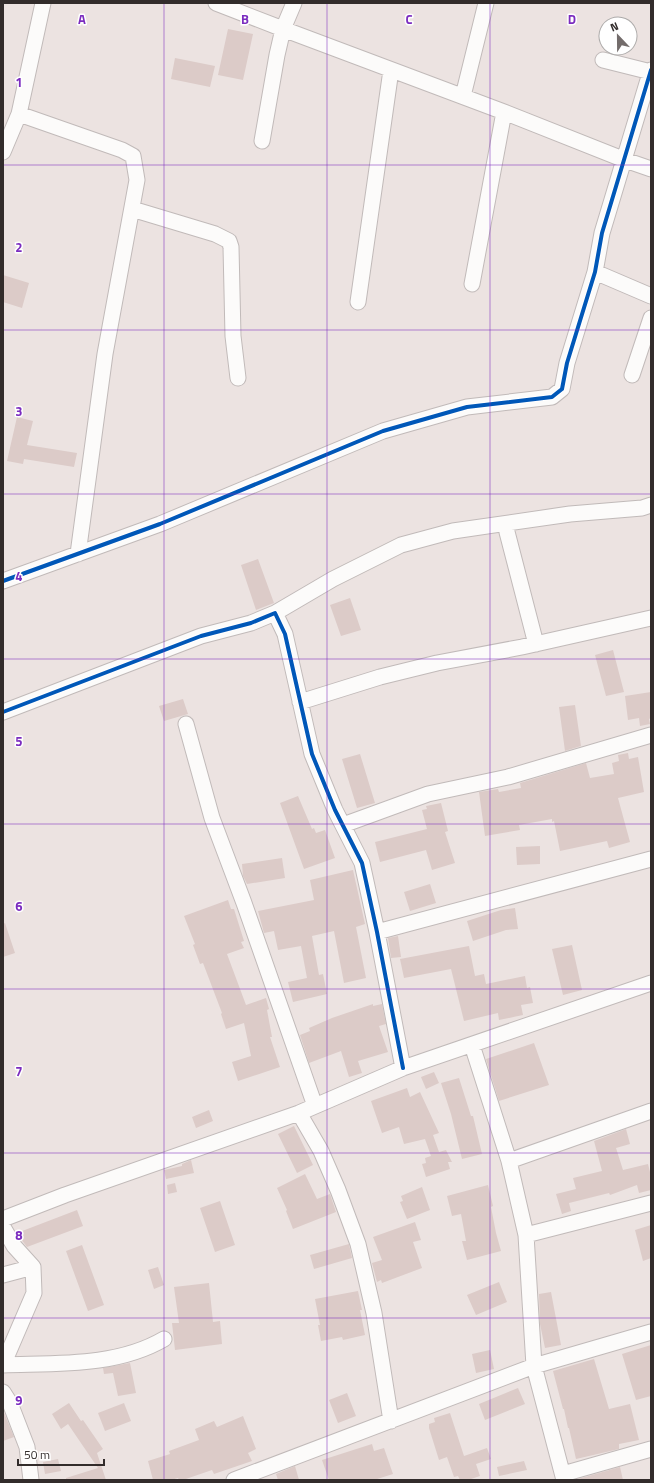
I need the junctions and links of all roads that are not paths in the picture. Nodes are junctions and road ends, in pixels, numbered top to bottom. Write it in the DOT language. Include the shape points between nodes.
graph roads {
  1 [pos="43,3"];
  2 [pos="216,3"];
  3 [pos="294,3"];
  4 [pos="486,3"];
  5 [pos="283,29"];
  6 [pos="603,60"];
  7 [pos="391,70"];
  8 [pos="651,71"];
  9 [pos="463,96"];
  10 [pos="504,112"];
  11 [pos="19,114"];
  12 [pos="262,141"];
  13 [pos="3,152"];
  14 [pos="624,160"];
  15 [pos="651,169"];
  16 [pos="132,209"];
  17 [pos="595,272"];
  18 [pos="472,284"];
  19 [pos="651,296"];
  20 [pos="358,302"];
  21 [pos="651,318"];
  22 [pos="632,375"];
  23 [pos="238,378"];
  24 [pos="651,505"];
  25 [pos="507,532"];
  26 [pos="78,554"];
  27 [pos="3,581"];
  28 [pos="275,613"];
  29 [pos="651,618"];
  30 [pos="536,644"];
  31 [pos="300,702"];
  32 [pos="3,712"];
  33 [pos="186,724"];
  34 [pos="651,735"];
  35 [pos="343,825"];
  36 [pos="651,859"];
  37 [pos="377,932"];
  38 [pos="651,983"];
  39 [pos="472,1045"];
  40 [pos="403,1068"];
  41 [pos="315,1106"];
  42 [pos="651,1111"];
  43 [pos="299,1113"];
  44 [pos="509,1161"];
  45 [pos="651,1203"];
  46 [pos="3,1219"];
  47 [pos="3,1227"];
  48 [pos="526,1236"];
  49 [pos="32,1267"];
  50 [pos="3,1275"];
  51 [pos="651,1332"];
  52 [pos="164,1340"];
  53 [pos="3,1365"];
  54 [pos="534,1366"];
  55 [pos="3,1392"];
  56 [pos="391,1421"];
  57 [pos="651,1449"];
  58 [pos="269,1474"];
  59 [pos="564,1477"];
  60 [pos="31,1480"];
  61 [pos="234,1480"];
  1 -- 11 [label="street"];
  2 -- 5 [label="street"];
  3 -- 5 [label="street"];
  4 -- 9 [label="street"];
  5 -- 7 [label="street"];
  5 -- 12 [label="street"];
  6 -- 8 [label="street"];
  7 -- 9 [label="street"];
  7 -- 20 [label="street"];
  8 -- 14 [label="street"];
  9 -- 10 [label="street"];
  10 -- 14 [label="street"];
  10 -- 18 [label="street"];
  11 -- 13 [label="street"];
  11 -- 16 [label="street" via="133,156 137,180"];
  14 -- 15 [label="street"];
  14 -- 17 [label="street" via="602,233"];
  16 -- 23 [label="street" via="215,234 229,241"];
  16 -- 26 [label="street" via="105,354"];
  17 -- 19 [label="street"];
  17 -- 26 [label="street" via="567,363 562,389 552,397 467,407 383,431 160,524"];
  21 -- 22 [label="street"];
  24 -- 28 [label="street" via="453,531 401,545 333,579"];
  25 -- 30 [label="street"];
  26 -- 27 [label="street"];
  28 -- 31 [label="street" via="285,634"];
  28 -- 32 [label="street" via="251,623 202,636"];
  29 -- 30 [label="street"];
  30 -- 31 [label="street" via="436,663"];
  31 -- 35 [label="street" via="312,754"];
  33 -- 41 [label="street" via="212,818"];
  34 -- 35 [label="street" via="508,778 428,794"];
  35 -- 37 [label="street" via="362,863"];
  36 -- 37 [label="street"];
  37 -- 40 [label="street"];
  38 -- 39 [label="street"];
  39 -- 40 [label="street"];
  39 -- 44 [label="street"];
  40 -- 41 [label="street"];
  41 -- 43 [label="street"];
  42 -- 44 [label="street"];
  43 -- 46 [label="street"];
  43 -- 56 [label="street" via="338,1190 358,1244 374,1313"];
  44 -- 48 [label="street"];
  45 -- 48 [label="street"];
  47 -- 49 [label="street" via="14,1246"];
  48 -- 54 [label="street"];
  49 -- 50 [label="street"];
  49 -- 53 [label="street" via="34,1293"];
  51 -- 54 [label="street"];
  52 -- 53 [label="street" via="139,1352 108,1358"];
  54 -- 56 [label="street"];
  54 -- 59 [label="street"];
  55 -- 60 [label="street" via="10,1403 27,1447"];
  56 -- 58 [label="street"];
  57 -- 59 [label="street"];
  58 -- 61 [label="street"];
}
